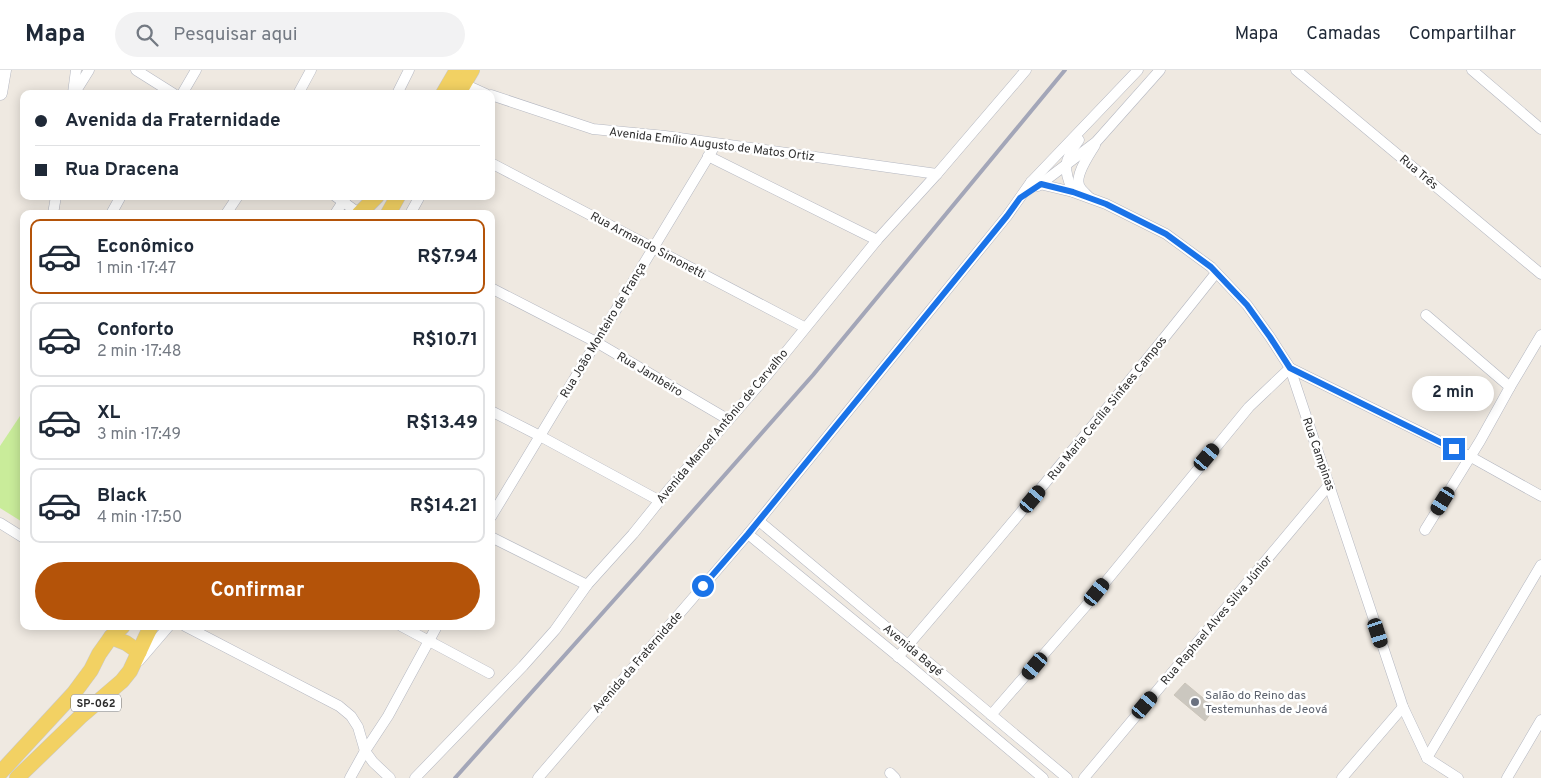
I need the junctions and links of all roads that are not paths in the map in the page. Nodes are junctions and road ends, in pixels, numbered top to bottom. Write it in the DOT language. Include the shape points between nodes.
graph roads {
  1 [pos="4,70"];
  2 [pos="76,70"];
  3 [pos="90,70"];
  4 [pos="136,70"];
  5 [pos="196,70"];
  6 [pos="311,70"];
  7 [pos="409,70"];
  8 [pos="457,70"];
  9 [pos="472,70"];
  10 [pos="1026,70"];
  11 [pos="1138,70"];
  12 [pos="1160,70"];
  13 [pos="1296,70"];
  14 [pos="1472,70"];
  15 [pos="461,89"];
  16 [pos="74,90"];
  17 [pos="77,90"];
  18 [pos="168,90"];
  19 [pos="184,90"];
  20 [pos="300,90"];
  21 [pos="400,90"];
  22 [pos="445,90"];
  23 [pos="0,93"];
  24 [pos="495,96"];
  25 [pos="1104,107"];
  26 [pos="1541,129"];
  27 [pos="1096,142"];
  28 [pos="716,144"];
  29 [pos="708,156"];
  30 [pos="495,164"];
  31 [pos="1065,165"];
  32 [pos="937,174"];
  33 [pos="1036,183"];
  34 [pos="1073,192"];
  35 [pos="1089,198"];
  36 [pos="343,200"];
  37 [pos="373,200"];
  38 [pos="355,210"];
  39 [pos="362,210"];
  40 [pos="877,240"];
  41 [pos="653,248"];
  42 [pos="1216,273"];
  43 [pos="1541,274"];
  44 [pos="495,290"];
  45 [pos="1426,315"];
  46 [pos="804,328"];
  47 [pos="1541,335"];
  48 [pos="596,342"];
  49 [pos="1290,368"];
  50 [pos="1510,387"];
  51 [pos="495,413"];
  52 [pos="729,420"];
  53 [pos="540,436"];
  54 [pos="1471,457"];
  55 [pos="1329,485"];
  56 [pos="1541,496"];
  57 [pos="660,501"];
  58 [pos="495,510"];
  59 [pos="759,521"];
  60 [pos="0,523"];
  61 [pos="1425,530"];
  62 [pos="748,534"];
  63 [pos="20,536"];
  64 [pos="495,539"];
  65 [pos="1541,565"];
  66 [pos="587,585"];
  67 [pos="149,630"];
  68 [pos="166,630"];
  69 [pos="193,630"];
  70 [pos="409,630"];
  71 [pos="435,630"];
  72 [pos="117,631"];
  73 [pos="430,641"];
  74 [pos="908,646"];
  75 [pos="138,652"];
  76 [pos="898,657"];
  77 [pos="91,670"];
  78 [pos="130,671"];
  79 [pos="489,673"];
  80 [pos="106,695"];
  81 [pos="1403,707"];
  82 [pos="992,715"];
  83 [pos="1541,720"];
  84 [pos="365,750"];
  85 [pos="1427,758"];
  86 [pos="0,773"];
  87 [pos="21,774"];
  88 [pos="350,778"];
  89 [pos="390,778"];
  90 [pos="415,778"];
  91 [pos="538,778"];
  92 [pos="1043,778"];
  93 [pos="1067,778"];
  94 [pos="1084,778"];
  95 [pos="1342,778"];
  96 [pos="1458,778"];
  97 [pos="1507,778"];
  1 -- 23 [label="main road"];
  2 -- 16 [label="street"];
  3 -- 17 [label="street"];
  4 -- 18 [label="street"];
  5 -- 19 [label="street"];
  6 -- 20 [label="street"];
  7 -- 21 [label="street"];
  8 -- 22 [label="main road"];
  9 -- 15 [label="main road"];
  10 -- 32 [label="street, Avenida Manoel Antônio de Carvalho"];
  11 -- 25 [label="street, Avenida da Fraternidade"];
  12 -- 27 [label="street, Avenida da Fraternidade"];
  13 -- 43 [label="street, Rua Três"];
  14 -- 26 [label="street"];
  24 -- 28 [label="street, Avenida Emílio Augusto de Matos Ortiz" via="593,129"];
  25 -- 31 [label="street" via="1075,144"];
  25 -- 33 [label="street, Avenida da Fraternidade"];
  27 -- 31 [label="street, Avenida da Fraternidade"];
  27 -- 35 [label="street" via="1078,181"];
  28 -- 29 [label="street, Rua João Monteiro de França"];
  28 -- 32 [label="street, Avenida Emílio Augusto de Matos Ortiz"];
  29 -- 40 [label="street"];
  29 -- 41 [label="street, Rua João Monteiro de França"];
  30 -- 41 [label="street, Rua Armando Simonetti"];
  31 -- 33 [label="street, Avenida da Fraternidade"];
  31 -- 34 [label="street"];
  32 -- 40 [label="street, Avenida Manoel Antônio de Carvalho"];
  33 -- 34 [label="street, Rua Campinas"];
  33 -- 59 [label="street, Avenida da Fraternidade" via="1020,198"];
  34 -- 35 [label="street, Rua Campinas"];
  35 -- 42 [label="street, Rua Campinas" via="1166,234"];
  36 -- 38 [label="street"];
  37 -- 39 [label="main road"];
  40 -- 46 [label="street, Avenida Manoel Antônio de Carvalho"];
  41 -- 46 [label="street, Rua Armando Simonetti"];
  41 -- 48 [label="street, Rua João Monteiro de França"];
  42 -- 49 [label="street, Rua Campinas" via="1247,305"];
  42 -- 74 [label="street, Rua Maria Cecília Sinfaes Campos" via="1118,396"];
  44 -- 48 [label="street, Rua Jambeiro"];
  45 -- 50 [label="street"];
  46 -- 52 [label="street, Avenida Manoel Antônio de Carvalho"];
  47 -- 50 [label="street"];
  48 -- 52 [label="street, Rua Jambeiro"];
  48 -- 53 [label="street, Rua João Monteiro de França"];
  49 -- 54 [label="street"];
  49 -- 55 [label="street, Rua Campinas"];
  49 -- 82 [label="street" via="1249,407"];
  50 -- 54 [label="street"];
  51 -- 53 [label="street"];
  52 -- 57 [label="street, Avenida Manoel Antônio de Carvalho"];
  53 -- 57 [label="street"];
  53 -- 58 [label="street, Rua João Monteiro de França"];
  54 -- 56 [label="street"];
  54 -- 61 [label="street"];
  55 -- 81 [label="street, Rua Campinas"];
  55 -- 94 [label="street, Rua Raphael Alves Silva Júnior"];
  57 -- 66 [label="street, Avenida Manoel Antônio de Carvalho"];
  59 -- 62 [label="street, Avenida da Fraternidade"];
  59 -- 74 [label="street, Avenida Bagé"];
  60 -- 63 [label="street"];
  62 -- 76 [label="street, Avenida Bagé"];
  62 -- 91 [label="street, Avenida da Fraternidade"];
  64 -- 66 [label="street"];
  65 -- 85 [label="street"];
  66 -- 90 [label="street, Avenida Manoel Antônio de Carvalho" via="555,630 523,666"];
  67 -- 75 [label="main road, SP-062"];
  68 -- 78 [label="street"];
  69 -- 84 [label="street" via="338,706 351,716 358,727"];
  70 -- 73 [label="street"];
  71 -- 73 [label="street"];
  72 -- 75 [label="main road, SP-062"];
  72 -- 77 [label="main road, SP-062"];
  73 -- 79 [label="street"];
  73 -- 84 [label="street"];
  74 -- 76 [label="street, Rua Maria Cecília Sinfaes Campos"];
  74 -- 82 [label="street, Avenida Bagé"];
  75 -- 78 [label="main road, SP-062"];
  76 -- 92 [label="street, Avenida Bagé"];
  77 -- 80 [label="main road, SP-062" via="92,683"];
  77 -- 86 [label="main road, SP-062"];
  78 -- 80 [label="main road, SP-062"];
  80 -- 87 [label="main road, SP-062"];
  81 -- 85 [label="street, Rua Campinas"];
  81 -- 95 [label="street"];
  82 -- 93 [label="street, Avenida Bagé"];
  83 -- 97 [label="street"];
  84 -- 88 [label="street"];
  84 -- 89 [label="street"];
  85 -- 96 [label="street"];
}
